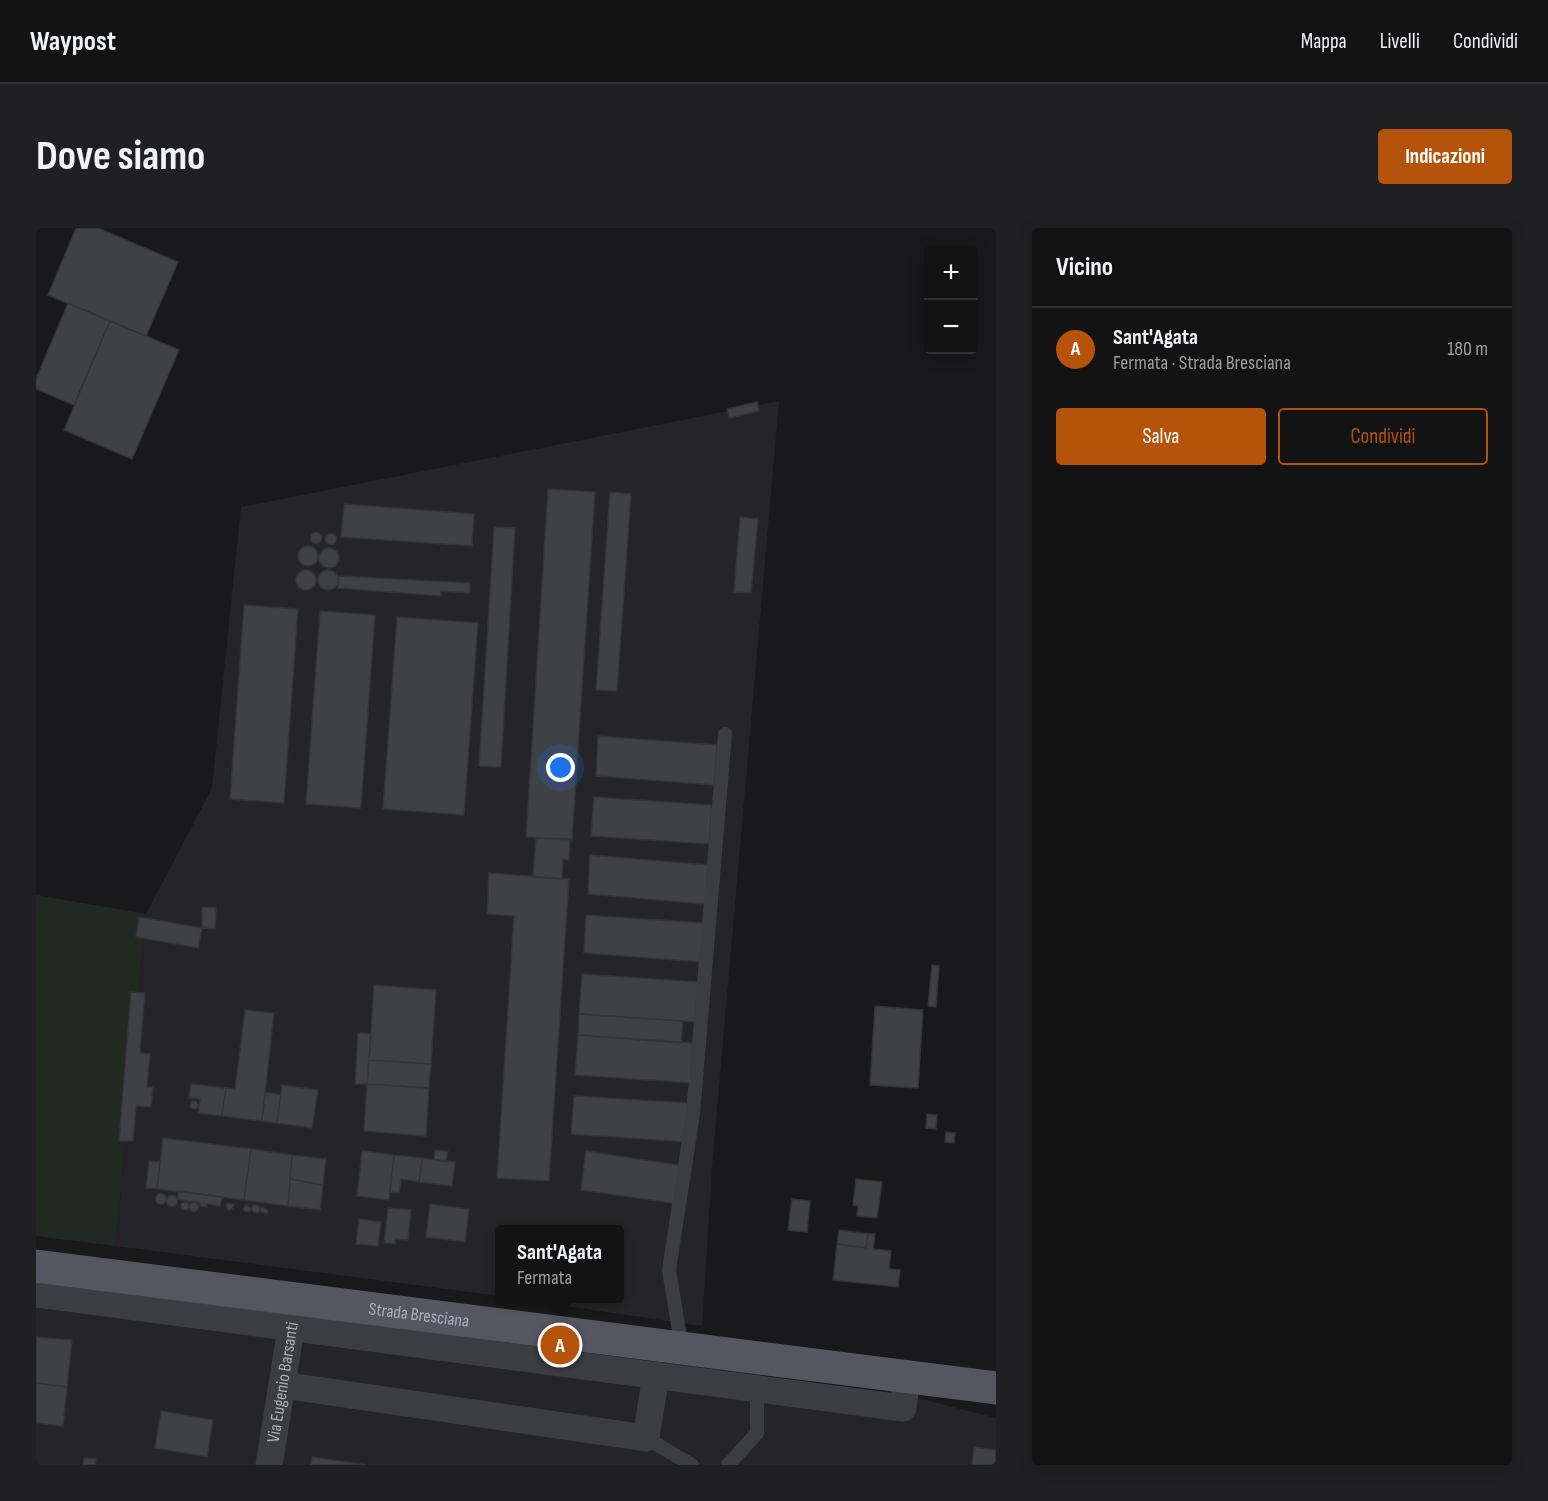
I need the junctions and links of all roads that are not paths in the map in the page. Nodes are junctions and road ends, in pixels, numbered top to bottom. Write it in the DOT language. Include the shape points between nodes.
graph roads {
  1 [pos="725,734"];
  2 [pos="36,1266"];
  3 [pos="36,1294"];
  4 [pos="294,1313"];
  5 [pos="682,1349"];
  6 [pos="657,1375"];
  7 [pos="907,1377"];
  8 [pos="282,1385"];
  9 [pos="760,1388"];
  10 [pos="996,1388"];
  11 [pos="646,1438"];
  12 [pos="269,1465"];
  13 [pos="692,1465"];
  14 [pos="728,1465"];
  1 -- 5 [label="lane" via="693,1114 669,1270"];
  2 -- 4 [label="main road, Strada Bresciana"];
  3 -- 4 [label="street, Strada Bresciana"];
  4 -- 5 [label="main road, Strada Bresciana"];
  4 -- 6 [label="street, Strada Bresciana"];
  4 -- 8 [label="street, Via Eugenio Barsanti"];
  5 -- 7 [label="main road, Strada Bresciana"];
  6 -- 9 [label="street, Strada Bresciana"];
  6 -- 11 [label="street"];
  7 -- 9 [label="street, Strada Bresciana" via="903,1408"];
  7 -- 10 [label="main road, Strada Bresciana"];
  8 -- 11 [label="street"];
  8 -- 12 [label="street, Via Eugenio Barsanti"];
  9 -- 14 [label="lane" via="757,1433"];
  11 -- 13 [label="lane"];
}
